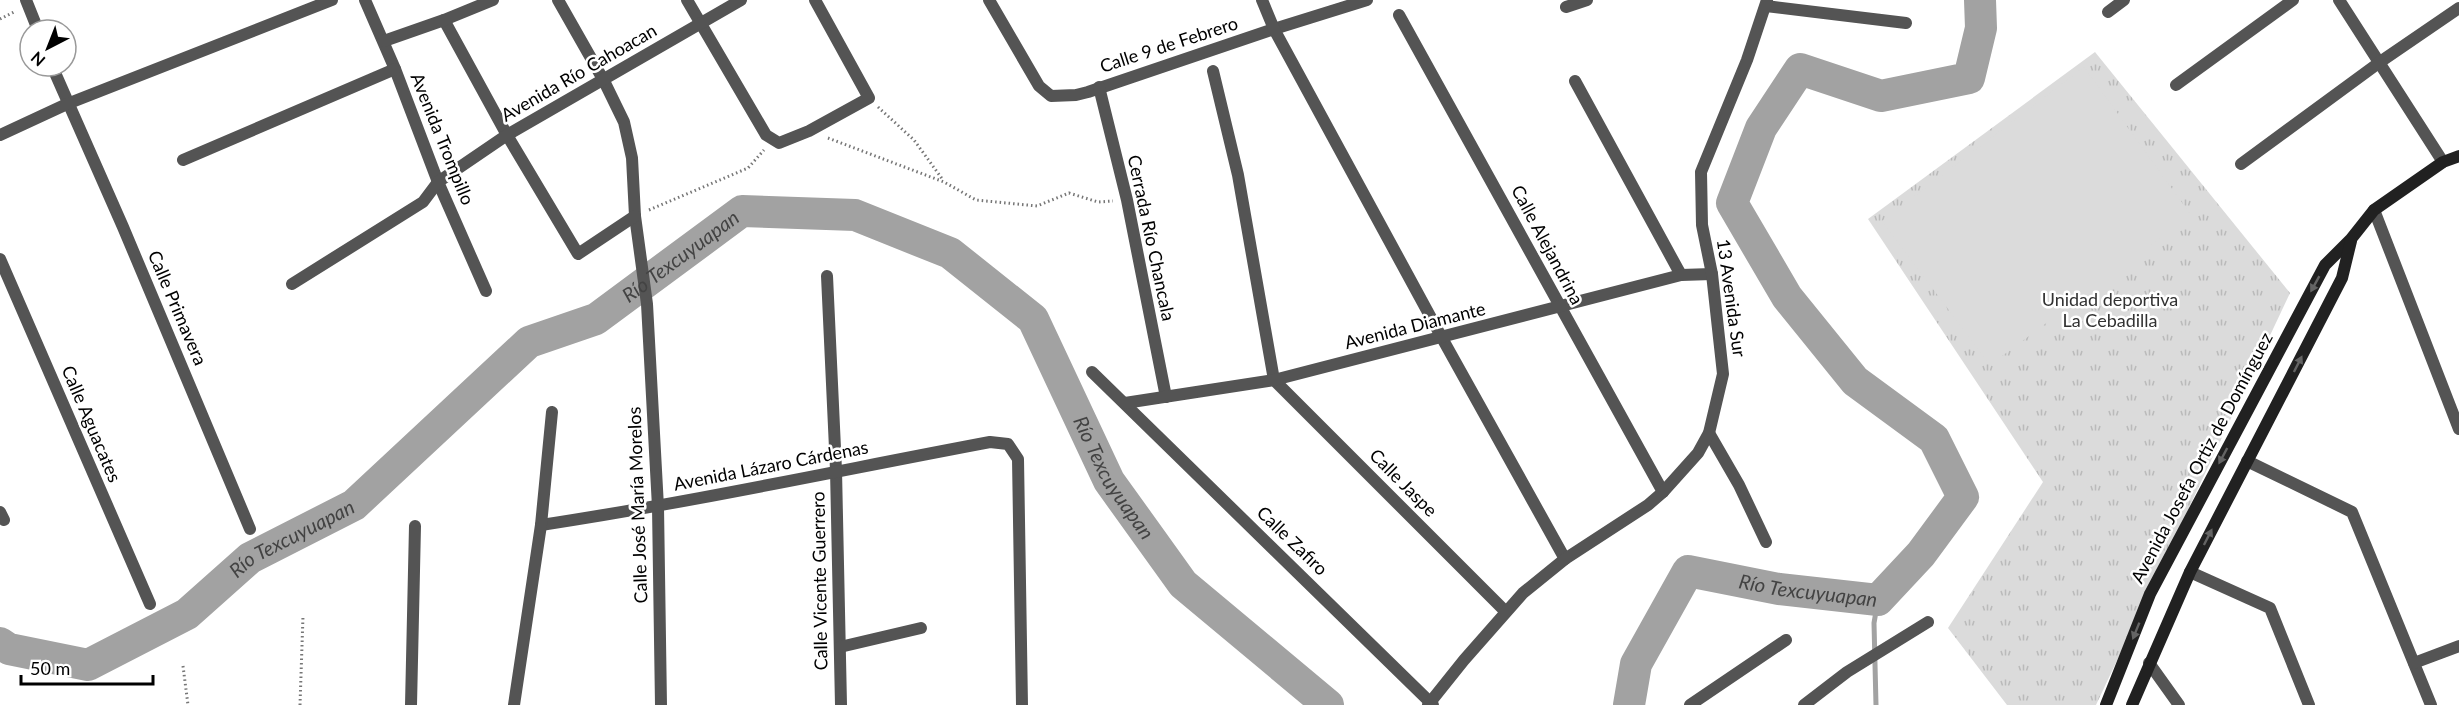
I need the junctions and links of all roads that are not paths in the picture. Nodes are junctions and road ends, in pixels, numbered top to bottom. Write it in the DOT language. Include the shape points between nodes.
graph roads {
  1 [pos="26,0"];
  2 [pos="332,0"];
  3 [pos="365,0"];
  4 [pos="493,0"];
  5 [pos="558,0"];
  6 [pos="687,0"];
  7 [pos="741,0"];
  8 [pos="815,0"];
  9 [pos="989,0"];
  10 [pos="1262,0"];
  11 [pos="1367,0"];
  12 [pos="1587,0"];
  13 [pos="2124,0"];
  14 [pos="2293,0"];
  15 [pos="2339,0"];
  16 [pos="1766,3"];
  17 [pos="1566,7"];
  18 [pos="2459,8"];
  19 [pos="2108,12"];
  20 [pos="1399,15"];
  21 [pos="33,18"];
  22 [pos="444,20"];
  23 [pos="1906,23"];
  24 [pos="700,24"];
  25 [pos="1274,29"];
  26 [pos="384,41"];
  27 [pos="2380,62"];
  28 [pos="395,69"];
  29 [pos="1213,71"];
  30 [pos="57,78"];
  31 [pos="604,81"];
  32 [pos="1575,81"];
  33 [pos="2176,85"];
  34 [pos="1099,87"];
  35 [pos="67,104"];
  36 [pos="0,135"];
  37 [pos="507,135"];
  38 [pos="2459,156"];
  39 [pos="183,160"];
  40 [pos="2443,162"];
  41 [pos="2241,164"];
  42 [pos="438,182"];
  43 [pos="2374,210"];
  44 [pos="635,216"];
  45 [pos="2351,239"];
  46 [pos="0,259"];
  47 [pos="1712,274"];
  48 [pos="1681,275"];
  49 [pos="827,276"];
  50 [pos="292,284"];
  51 [pos="486,291"];
  52 [pos="1560,308"];
  53 [pos="1442,338"];
  54 [pos="1092,372"];
  55 [pos="1274,380"];
  56 [pos="1166,397"];
  57 [pos="1125,403"];
  58 [pos="552,412"];
  59 [pos="2459,429"];
  60 [pos="1709,433"];
  61 [pos="2247,461"];
  62 [pos="836,470"];
  63 [pos="1664,492"];
  64 [pos="658,507"];
  65 [pos="541,525"];
  66 [pos="415,526"];
  67 [pos="250,529"];
  68 [pos="1766,542"];
  69 [pos="1565,559"];
  70 [pos="2190,572"];
  71 [pos="150,604"];
  72 [pos="1505,611"];
  73 [pos="1928,622"];
  74 [pos="921,628"];
  75 [pos="1785,640"];
  76 [pos="2459,646"];
  77 [pos="840,647"];
  78 [pos="2149,663"];
  79 [pos="2414,663"];
  80 [pos="1430,704"];
  81 [pos="411,705"];
  82 [pos="514,705"];
  83 [pos="662,705"];
  84 [pos="842,705"];
  85 [pos="1022,705"];
  86 [pos="1690,705"];
  87 [pos="1804,705"];
  88 [pos="2106,705"];
  89 [pos="2132,705"];
  90 [pos="2179,705"];
  91 [pos="2309,705"];
  92 [pos="2431,705"];
  1 -- 21 [label="street"];
  2 -- 35 [label="street"];
  3 -- 26 [label="street, Avenida Trompillo"];
  4 -- 22 [label="street"];
  5 -- 31 [label="street, Calle José María Morelos"];
  6 -- 24 [label="street"];
  7 -- 24 [label="street, Avenida Río Cahoacan"];
  8 -- 24 [label="street" via="869,98 779,143 766,135"];
  9 -- 34 [label="street, Calle 9 de Febrero" via="1039,86 1051,96 1076,96"];
  10 -- 25 [label="street"];
  11 -- 25 [label="street, Calle 9 de Febrero"];
  12 -- 17 [label="street"];
  13 -- 19 [label="street"];
  14 -- 33 [label="street"];
  15 -- 27 [label="street"];
  16 -- 23 [label="street"];
  16 -- 47 [label="street, 13 Avenida Sur" via="1701,172 1702,225"];
  18 -- 27 [label="street"];
  20 -- 52 [label="street, Calle Alejandrina"];
  22 -- 26 [label="street"];
  22 -- 37 [label="street"];
  24 -- 31 [label="street, Avenida Río Cahoacan"];
  25 -- 34 [label="street, Calle 9 de Febrero"];
  25 -- 53 [label="street"];
  26 -- 28 [label="street, Avenida Trompillo"];
  27 -- 40 [label="street"];
  27 -- 41 [label="street"];
  28 -- 39 [label="street"];
  28 -- 42 [label="street, Avenida Trompillo"];
  29 -- 55 [label="street" via="1238,175"];
  30 -- 35 [label="street, Calle Primavera"];
  31 -- 37 [label="street, Avenida Río Cahoacan"];
  31 -- 44 [label="street, Calle José María Morelos" via="624,122 632,158"];
  32 -- 48 [label="street"];
  34 -- 56 [label="street, Cerrada Río Chancala" via="1127,200"];
  35 -- 36 [label="street"];
  35 -- 67 [label="street, Calle Primavera"];
  37 -- 42 [label="street, Avenida Río Cahoacan"];
  37 -- 44 [label="street" via="578,254"];
  38 -- 40 [label="main road, Avenida Josefa Ortiz de Domínguez"];
  40 -- 43 [label="main road, Avenida Josefa Ortiz de Domínguez"];
  42 -- 50 [label="street, Avenida Río Cahoacan" via="423,202"];
  42 -- 51 [label="street, Avenida Trompillo"];
  43 -- 45 [label="main road, Avenida Josefa Ortiz de Domínguez"];
  43 -- 59 [label="street"];
  44 -- 64 [label="street, Calle José María Morelos" via="647,304"];
  61 -- 45 [label="main road, Avenida Josefa Ortiz de Domínguez, one-way" via="2342,278"];
  45 -- 88 [label="main road, Avenida Josefa Ortiz de Domínguez, one-way" via="2325,265 2247,410 2151,594"];
  46 -- 71 [label="street, Calle Aguacates"];
  47 -- 48 [label="street, Avenida Diamante"];
  47 -- 60 [label="street, 13 Avenida Sur" via="1723,374"];
  48 -- 52 [label="street, Avenida Diamante"];
  49 -- 62 [label="street, Calle Vicente Guerrero"];
  52 -- 53 [label="street, Avenida Diamante"];
  52 -- 63 [label="street, Calle Alejandrina"];
  53 -- 55 [label="street, Avenida Diamante"];
  53 -- 69 [label="street"];
  54 -- 57 [label="street, Calle Zafiro"];
  55 -- 56 [label="street, Avenida Diamante"];
  55 -- 72 [label="street, Calle Jaspe"];
  56 -- 57 [label="street, Avenida Diamante"];
  57 -- 80 [label="street, Calle Zafiro"];
  58 -- 65 [label="street"];
  60 -- 63 [label="street, 13 Avenida Sur" via="1698,453"];
  60 -- 68 [label="street"];
  70 -- 61 [label="main road, Avenida Josefa Ortiz de Domínguez, one-way"];
  61 -- 79 [label="street" via="2352,512"];
  62 -- 64 [label="street, Avenida Lázaro Cárdenas"];
  62 -- 77 [label="street, Calle Vicente Guerrero"];
  62 -- 85 [label="street, Avenida Lázaro Cárdenas" via="990,442 1008,444 1018,459"];
  63 -- 69 [label="street, 13 Avenida Sur"];
  64 -- 65 [label="street, Avenida Lázaro Cárdenas"];
  64 -- 83 [label="street, Calle José María Morelos"];
  65 -- 82 [label="street"];
  66 -- 81 [label="street"];
  69 -- 72 [label="street, 13 Avenida Sur"];
  70 -- 78 [label="main road, Avenida Josefa Ortiz de Domínguez"];
  70 -- 91 [label="street" via="2270,608"];
  72 -- 80 [label="street, 13 Avenida Sur"];
  73 -- 87 [label="street" via="1847,672"];
  74 -- 77 [label="street"];
  75 -- 86 [label="street"];
  76 -- 79 [label="street"];
  77 -- 84 [label="street, Calle Vicente Guerrero"];
  78 -- 89 [label="main road, Avenida Josefa Ortiz de Domínguez"];
  78 -- 90 [label="street"];
  79 -- 92 [label="street"];
}
